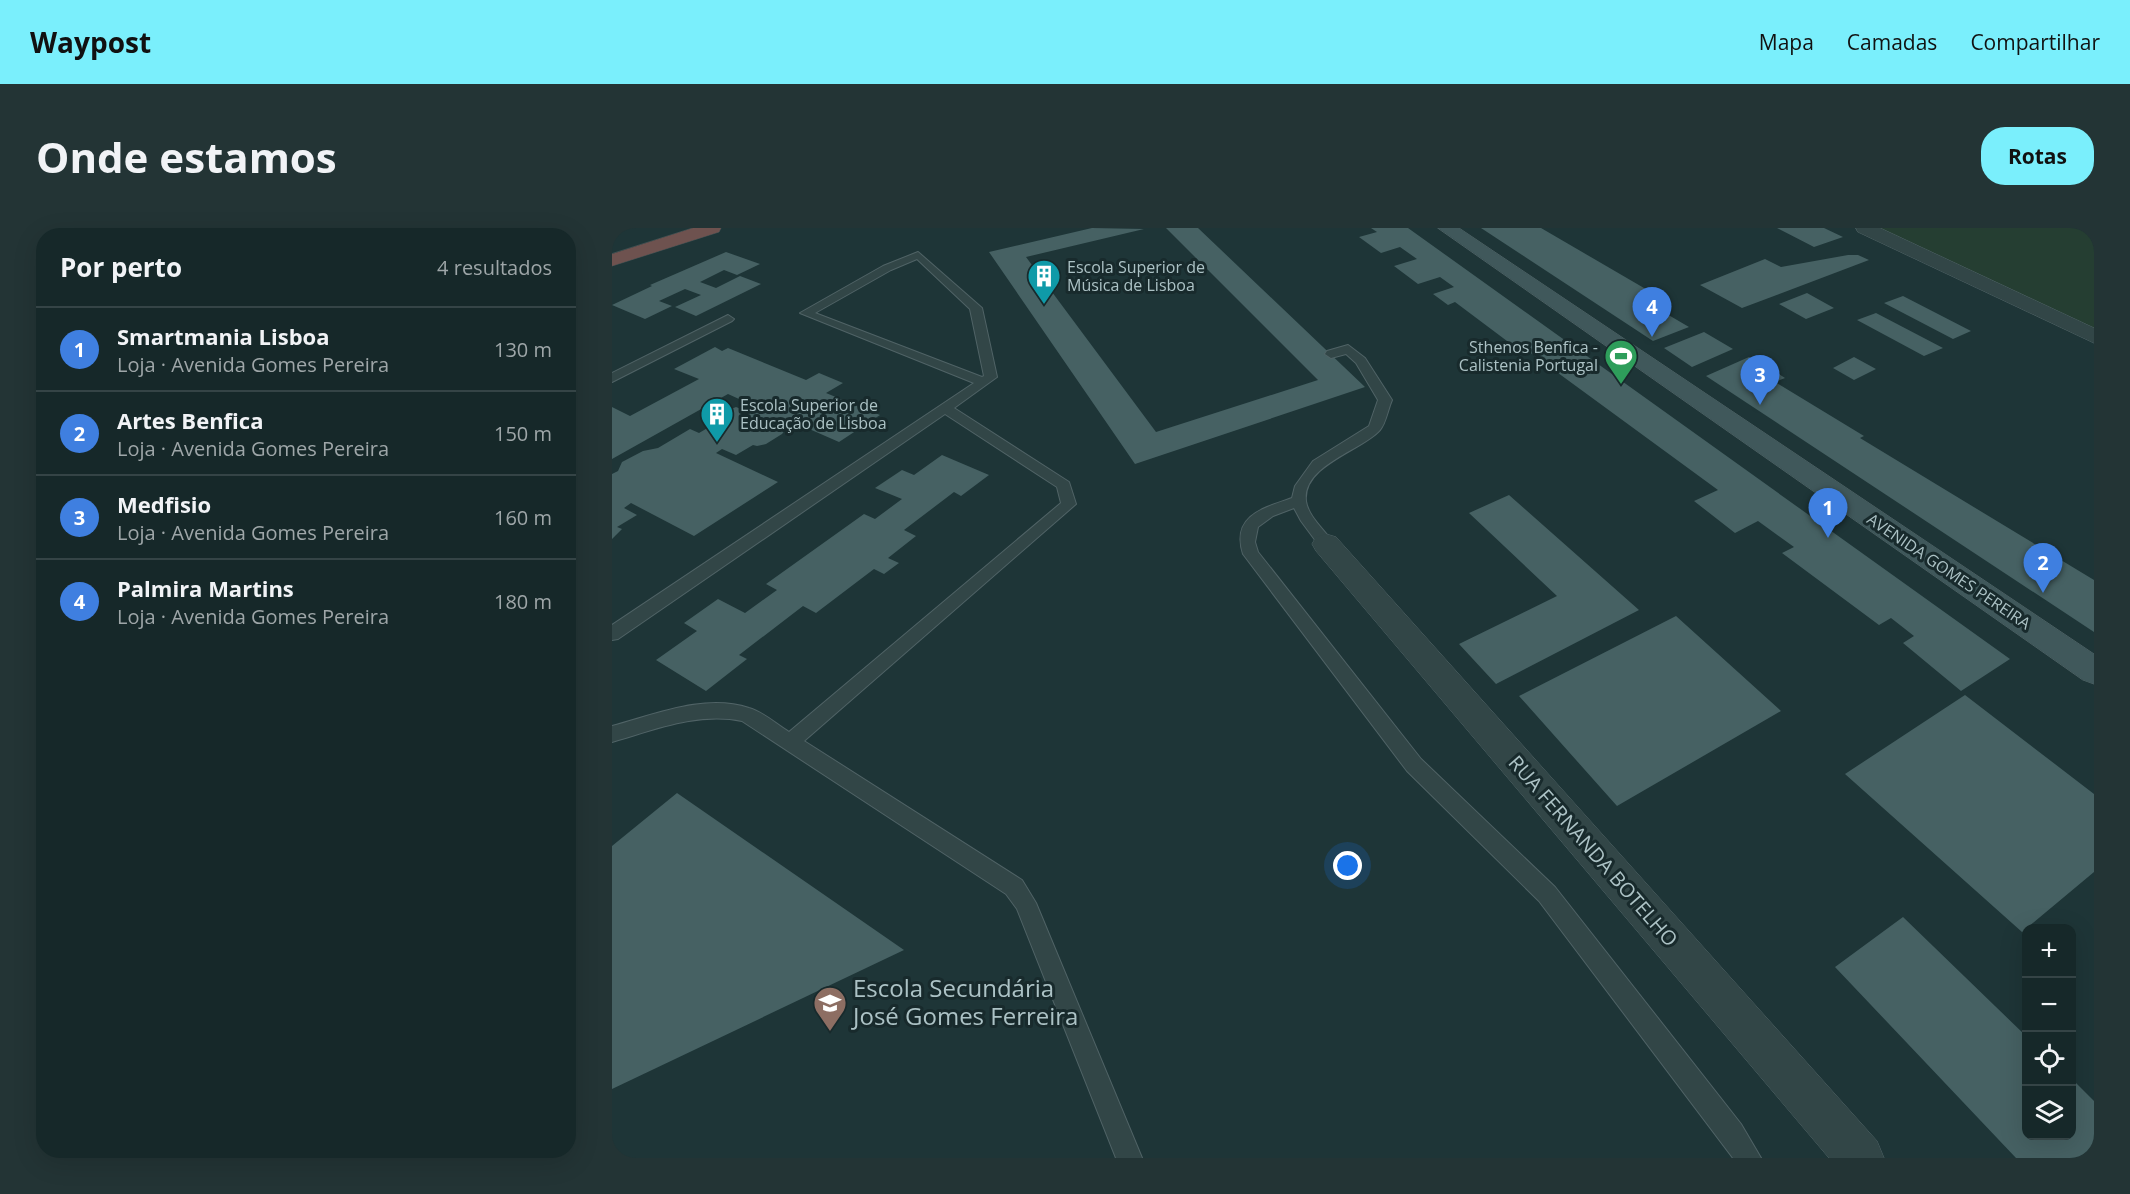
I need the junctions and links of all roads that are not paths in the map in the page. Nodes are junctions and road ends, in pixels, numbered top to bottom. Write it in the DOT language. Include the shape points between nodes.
graph roads {
  1 [pos="650,228"];
  2 [pos="712,228"];
  3 [pos="1447,228"];
  4 [pos="1865,228"];
  5 [pos="612,244"];
  6 [pos="612,260"];
  7 [pos="728,319"];
  8 [pos="2094,336"];
  9 [pos="1331,354"];
  10 [pos="612,378"];
  11 [pos="983,382"];
  12 [pos="945,408"];
  13 [pos="1299,501"];
  14 [pos="1326,544"];
  15 [pos="612,634"];
  16 [pos="2094,670"];
  17 [pos="612,734"];
  18 [pos="791,741"];
  19 [pos="1129,1158"];
  20 [pos="1748,1158"];
  21 [pos="1860,1158"];
  1 -- 5 [label="highway"];
  2 -- 6 [label="highway"];
  3 -- 16 [label="street, AVENIDA GOMES PEREIRA"];
  4 -- 8 [label="street"];
  7 -- 10 [label="lane"];
  9 -- 13 [label="lane" via="1348,349 1361,361 1385,400 1375,428 1318,464 1302,486"];
  11 -- 11 [label="lane" via="991,377 976,308 918,255 806,313"];
  11 -- 12 [label="lane"];
  12 -- 15 [label="lane"];
  12 -- 18 [label="lane" via="1064,485 1069,504"];
  13 -- 14 [label="lane"];
  13 -- 20 [label="lane" via="1269,511 1254,521 1245,543 1251,554 1435,790 1518,862 1547,894"];
  14 -- 21 [label="street, RUA FERNANDA BOTELHO"];
  17 -- 18 [label="lane" via="686,714 731,710 746,714"];
  18 -- 19 [label="lane" via="1014,887 1025,903"];
}
